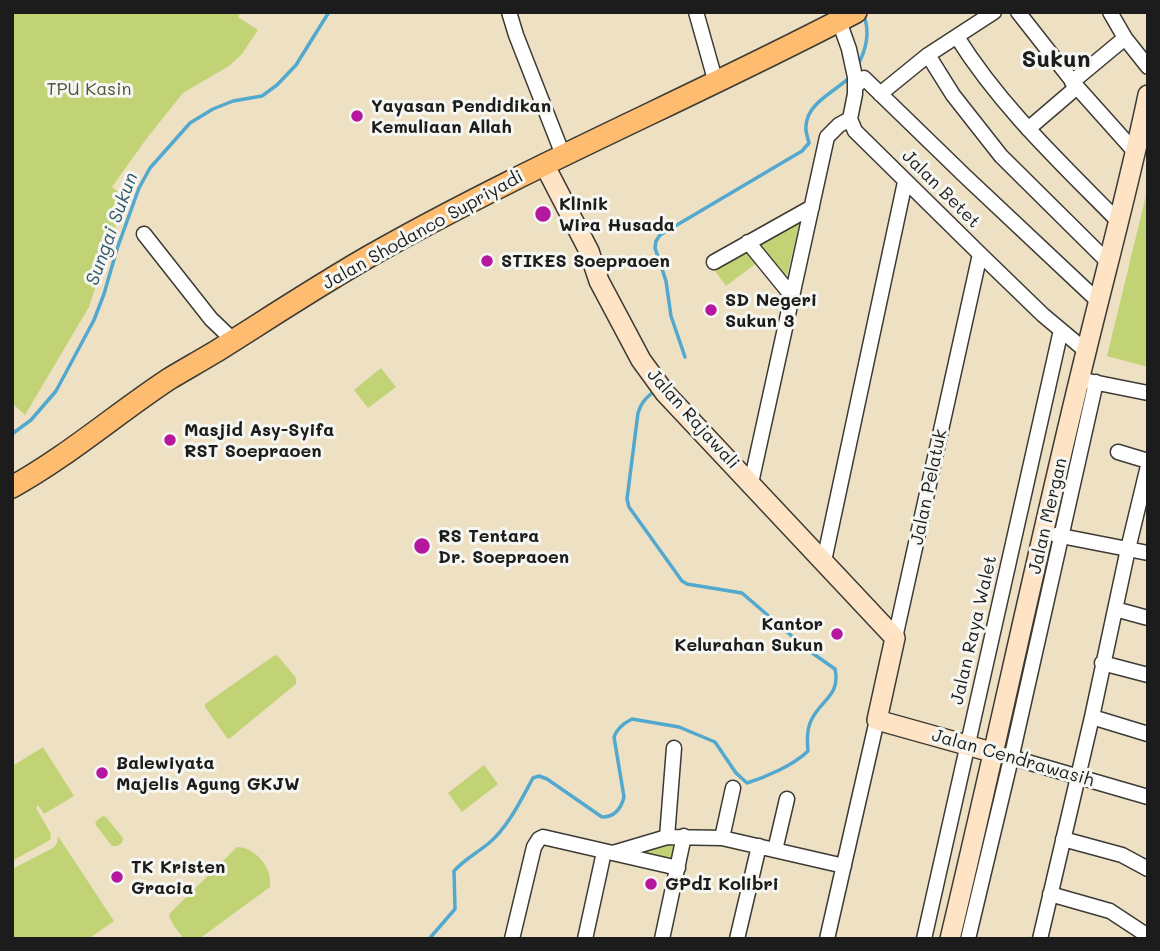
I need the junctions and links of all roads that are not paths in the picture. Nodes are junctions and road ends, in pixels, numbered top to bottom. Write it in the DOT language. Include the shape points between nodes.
graph roads {
  1 [pos="509,12"];
  2 [pos="696,12"];
  3 [pos="994,12"];
  4 [pos="1018,12"];
  5 [pos="1110,12"];
  6 [pos="848,16"];
  7 [pos="957,37"];
  8 [pos="1125,38"];
  9 [pos="928,55"];
  10 [pos="1148,67"];
  11 [pos="855,81"];
  12 [pos="716,83"];
  13 [pos="1074,85"];
  14 [pos="880,94"];
  15 [pos="1148,95"];
  16 [pos="850,119"];
  17 [pos="1028,129"];
  18 [pos="1136,153"];
  19 [pos="553,160"];
  20 [pos="905,182"];
  21 [pos="812,207"];
  22 [pos="1118,221"];
  23 [pos="144,234"];
  24 [pos="748,242"];
  25 [pos="980,254"];
  26 [pos="714,262"];
  27 [pos="1109,262"];
  28 [pos="792,296"];
  29 [pos="1099,302"];
  30 [pos="1061,330"];
  31 [pos="233,340"];
  32 [pos="1086,351"];
  33 [pos="1088,381"];
  34 [pos="1148,394"];
  35 [pos="1118,452"];
  36 [pos="1148,464"];
  37 [pos="751,484"];
  38 [pos="1146,484"];
  39 [pos="12,487"];
  40 [pos="1054,534"];
  41 [pos="1128,549"];
  42 [pos="1148,553"];
  43 [pos="824,561"];
  44 [pos="1115,609"];
  45 [pos="1148,618"];
  46 [pos="895,638"];
  47 [pos="1102,663"];
  48 [pos="1148,675"];
  49 [pos="1092,717"];
  50 [pos="877,720"];
  51 [pos="1148,734"];
  52 [pos="968,745"];
  53 [pos="674,748"];
  54 [pos="1003,755"];
  55 [pos="1078,777"];
  56 [pos="733,788"];
  57 [pos="1148,797"];
  58 [pos="787,799"];
  59 [pos="684,836"];
  60 [pos="667,837"];
  61 [pos="722,838"];
  62 [pos="1063,839"];
  63 [pos="759,846"];
  64 [pos="775,850"];
  65 [pos="608,853"];
  66 [pos="844,866"];
  67 [pos="678,868"];
  68 [pos="1148,869"];
  69 [pos="1050,894"];
  70 [pos="1148,936"];
  71 [pos="512,939"];
  72 [pos="585,939"];
  73 [pos="662,939"];
  74 [pos="737,939"];
  75 [pos="827,939"];
  76 [pos="924,939"];
  77 [pos="950,939"];
  78 [pos="968,939"];
  79 [pos="1040,939"];
  1 -- 19 [label="street"];
  2 -- 12 [label="street"];
  3 -- 7 [label="street"];
  4 -- 13 [label="street"];
  5 -- 8 [label="street"];
  6 -- 11 [label="street"];
  6 -- 12 [label="main road, Jalan Shodanco Supriyadi"];
  7 -- 9 [label="street"];
  7 -- 17 [label="street" via="976,68"];
  8 -- 10 [label="street"];
  8 -- 13 [label="street"];
  9 -- 14 [label="street"];
  9 -- 27 [label="street" via="1001,156"];
  11 -- 14 [label="street" via="864,78"];
  11 -- 16 [label="street"];
  12 -- 19 [label="main road, Jalan Shodanco Supriyadi"];
  13 -- 17 [label="street"];
  13 -- 18 [label="street"];
  14 -- 29 [label="street"];
  15 -- 18 [label="street, Jalan Mergan"];
  16 -- 20 [label="street, Jalan Betet" via="855,131"];
  16 -- 21 [label="street" via="827,137"];
  17 -- 22 [label="street"];
  18 -- 22 [label="street, Jalan Mergan"];
  19 -- 31 [label="main road, Jalan Shodanco Supriyadi" via="366,258"];
  19 -- 37 [label="street, Jalan Rajawali" via="598,281 641,360 665,393"];
  20 -- 25 [label="street, Jalan Betet"];
  20 -- 43 [label="street"];
  21 -- 24 [label="street"];
  21 -- 28 [label="street"];
  22 -- 27 [label="street, Jalan Mergan"];
  23 -- 31 [label="street" via="211,320"];
  24 -- 26 [label="street"];
  24 -- 28 [label="street"];
  25 -- 30 [label="street, Jalan Betet"];
  25 -- 46 [label="street, Jalan Pelatuk"];
  27 -- 29 [label="street, Jalan Mergan"];
  28 -- 37 [label="street"];
  29 -- 32 [label="street, Jalan Mergan"];
  30 -- 32 [label="street, Jalan Betet"];
  30 -- 52 [label="street, Jalan Raya Walet"];
  31 -- 39 [label="main road, Jalan Shodanco Supriyadi"];
  32 -- 33 [label="street, Jalan Mergan"];
  33 -- 34 [label="street"];
  33 -- 40 [label="street, Jalan Mergan"];
  35 -- 36 [label="street"];
  36 -- 38 [label="street"];
  37 -- 43 [label="street, Jalan Rajawali"];
  38 -- 41 [label="street"];
  40 -- 41 [label="street"];
  40 -- 54 [label="street, Jalan Mergan"];
  41 -- 42 [label="street"];
  41 -- 44 [label="street"];
  43 -- 46 [label="street, Jalan Rajawali"];
  44 -- 45 [label="street"];
  44 -- 47 [label="street"];
  46 -- 50 [label="street, Jalan Pelatuk"];
  47 -- 48 [label="street"];
  47 -- 49 [label="street"];
  49 -- 51 [label="street"];
  49 -- 55 [label="street"];
  50 -- 52 [label="street, Jalan Cendrawasih"];
  50 -- 66 [label="street"];
  52 -- 54 [label="street, Jalan Cendrawasih"];
  52 -- 76 [label="street, Jalan Raya Walet"];
  53 -- 60 [label="street"];
  54 -- 55 [label="street, Jalan Cendrawasih"];
  54 -- 77 [label="street, Jalan Mergan"];
  54 -- 78 [label="street"];
  55 -- 57 [label="street, Jalan Cendrawasih"];
  55 -- 62 [label="street"];
  56 -- 61 [label="street"];
  58 -- 64 [label="street"];
  59 -- 60 [label="street"];
  59 -- 61 [label="street"];
  59 -- 67 [label="street"];
  60 -- 65 [label="street"];
  61 -- 63 [label="street"];
  62 -- 68 [label="street" via="1122,855"];
  62 -- 69 [label="street"];
  63 -- 64 [label="street"];
  63 -- 74 [label="street"];
  64 -- 66 [label="street"];
  65 -- 67 [label="street"];
  65 -- 71 [label="street" via="539,839"];
  65 -- 72 [label="street"];
  66 -- 75 [label="street"];
  67 -- 73 [label="street"];
  69 -- 70 [label="street" via="1110,911"];
  69 -- 79 [label="street"];
}
